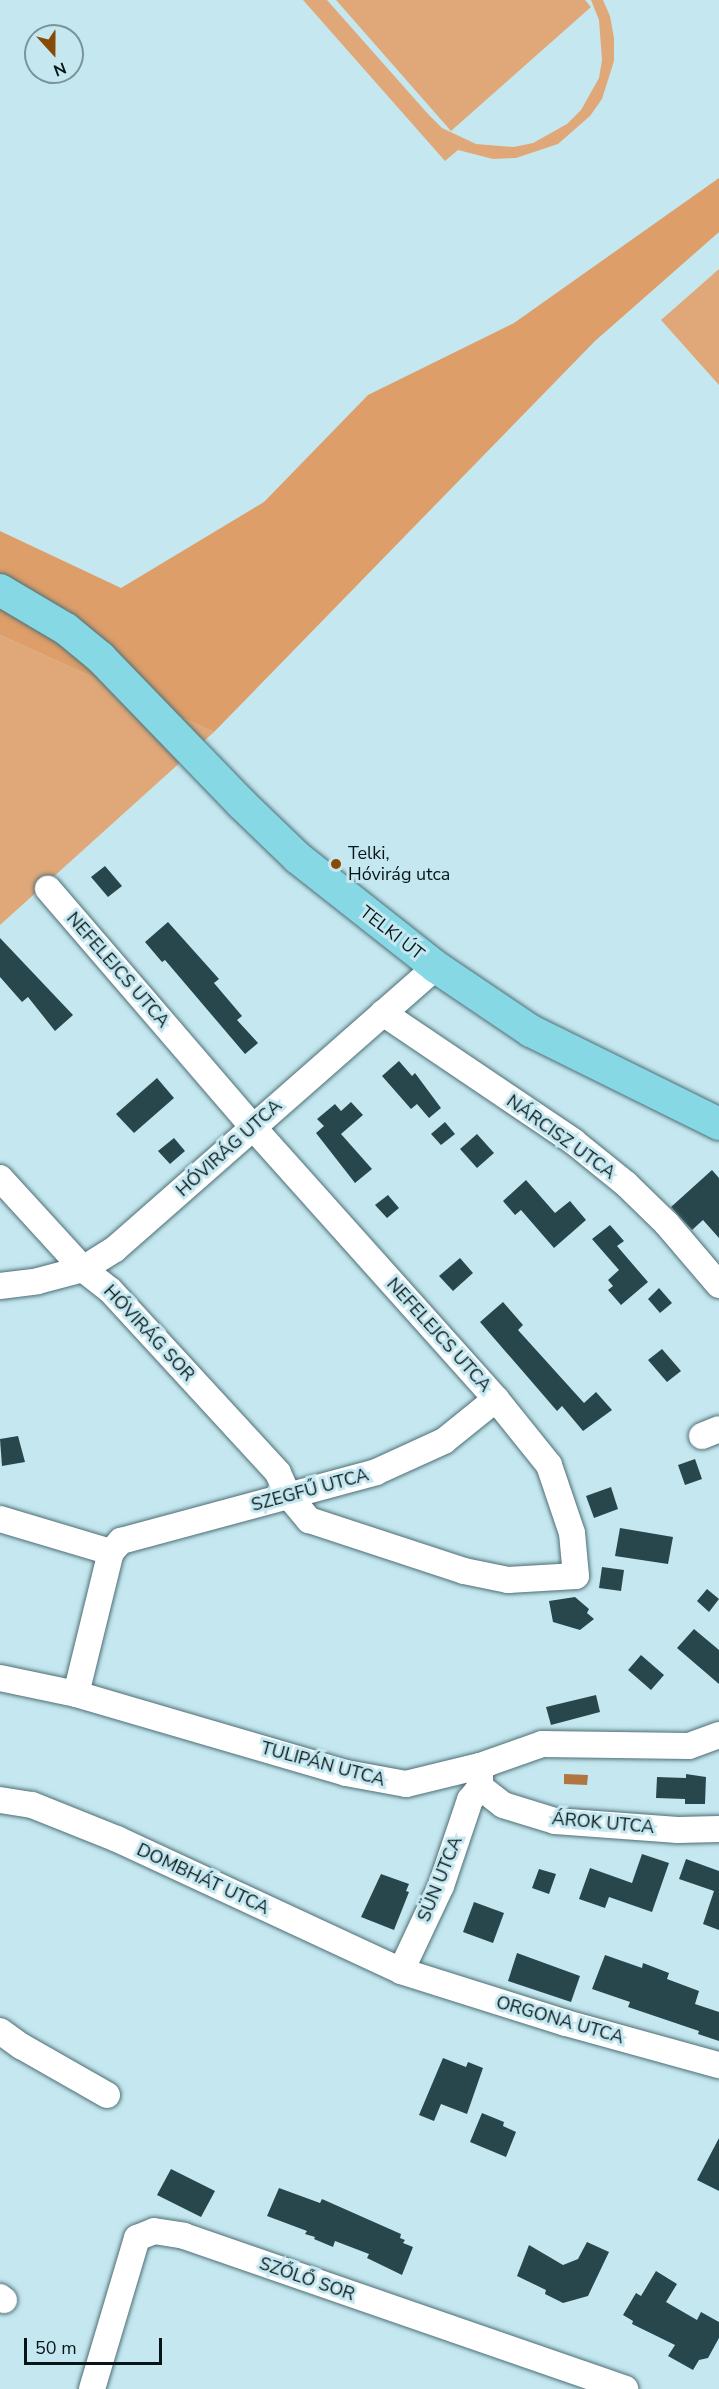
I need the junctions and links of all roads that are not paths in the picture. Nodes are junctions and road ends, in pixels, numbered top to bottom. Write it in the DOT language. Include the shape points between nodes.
graph roads {
  1 [pos="0,590"];
  2 [pos="48,889"];
  3 [pos="436,967"];
  4 [pos="383,1013"];
  5 [pos="719,1124"];
  6 [pos="252,1126"];
  7 [pos="0,1178"];
  8 [pos="83,1269"];
  9 [pos="719,1285"];
  10 [pos="0,1286"];
  11 [pos="496,1399"];
  12 [pos="288,1495"];
  13 [pos="0,1520"];
  14 [pos="111,1552"];
  15 [pos="0,1678"];
  16 [pos="76,1694"];
  17 [pos="719,1735"];
  18 [pos="480,1777"];
  19 [pos="0,1800"];
  20 [pos="719,1829"];
  21 [pos="401,1971"];
  22 [pos="0,2031"];
  23 [pos="719,2065"];
  24 [pos="106,2095"];
  25 [pos="92,2389"];
  26 [pos="625,2389"];
  1 -- 3 [label="main road, TELKI ÚT" via="66,630 101,658 298,858"];
  2 -- 6 [label="street, NEFELEJCS UTCA"];
  3 -- 4 [label="street, HÓVIRÁG UTCA"];
  3 -- 5 [label="main road, TELKI ÚT" via="531,1031"];
  4 -- 6 [label="street, HÓVIRÁG UTCA"];
  4 -- 9 [label="street, NÁRCISZ UTCA" via="574,1142 667,1224"];
  6 -- 8 [label="street, HÓVIRÁG UTCA" via="115,1249"];
  6 -- 11 [label="street, NEFELEJCS UTCA"];
  7 -- 8 [label="street, HÓVIRÁG SOR"];
  8 -- 10 [label="street, HÓVIRÁG UTCA"];
  8 -- 12 [label="street, HÓVIRÁG SOR" via="110,1290 278,1473"];
  11 -- 12 [label="street, SZEGFŰ UTCA" via="444,1441 376,1472"];
  11 -- 12 [label="street, NEFELEJCS UTCA" via="549,1465 572,1533 576,1576 508,1580 464,1571 309,1521"];
  12 -- 14 [label="street, SZEGFŰ UTCA" via="121,1541"];
  13 -- 14 [label="street"];
  14 -- 16 [label="street"];
  15 -- 16 [label="street, TULIPÁN UTCA"];
  16 -- 18 [label="street, TULIPÁN UTCA" via="346,1773 406,1784"];
  17 -- 18 [label="street, TULIPÁN UTCA" via="689,1746 542,1744"];
  18 -- 20 [label="street, ÁROK UTCA" via="503,1805 555,1821"];
  18 -- 21 [label="street, SÜN UTCA" via="441,1886"];
  19 -- 21 [label="street, DOMBHÁT UTCA" via="32,1804 117,1839"];
  21 -- 23 [label="street, ORGONA UTCA" via="566,2023"];
  22 -- 24 [label="street"];
  25 -- 26 [label="street, SZŐLŐ SOR" via="137,2238 154,2231 184,2236"];
}
